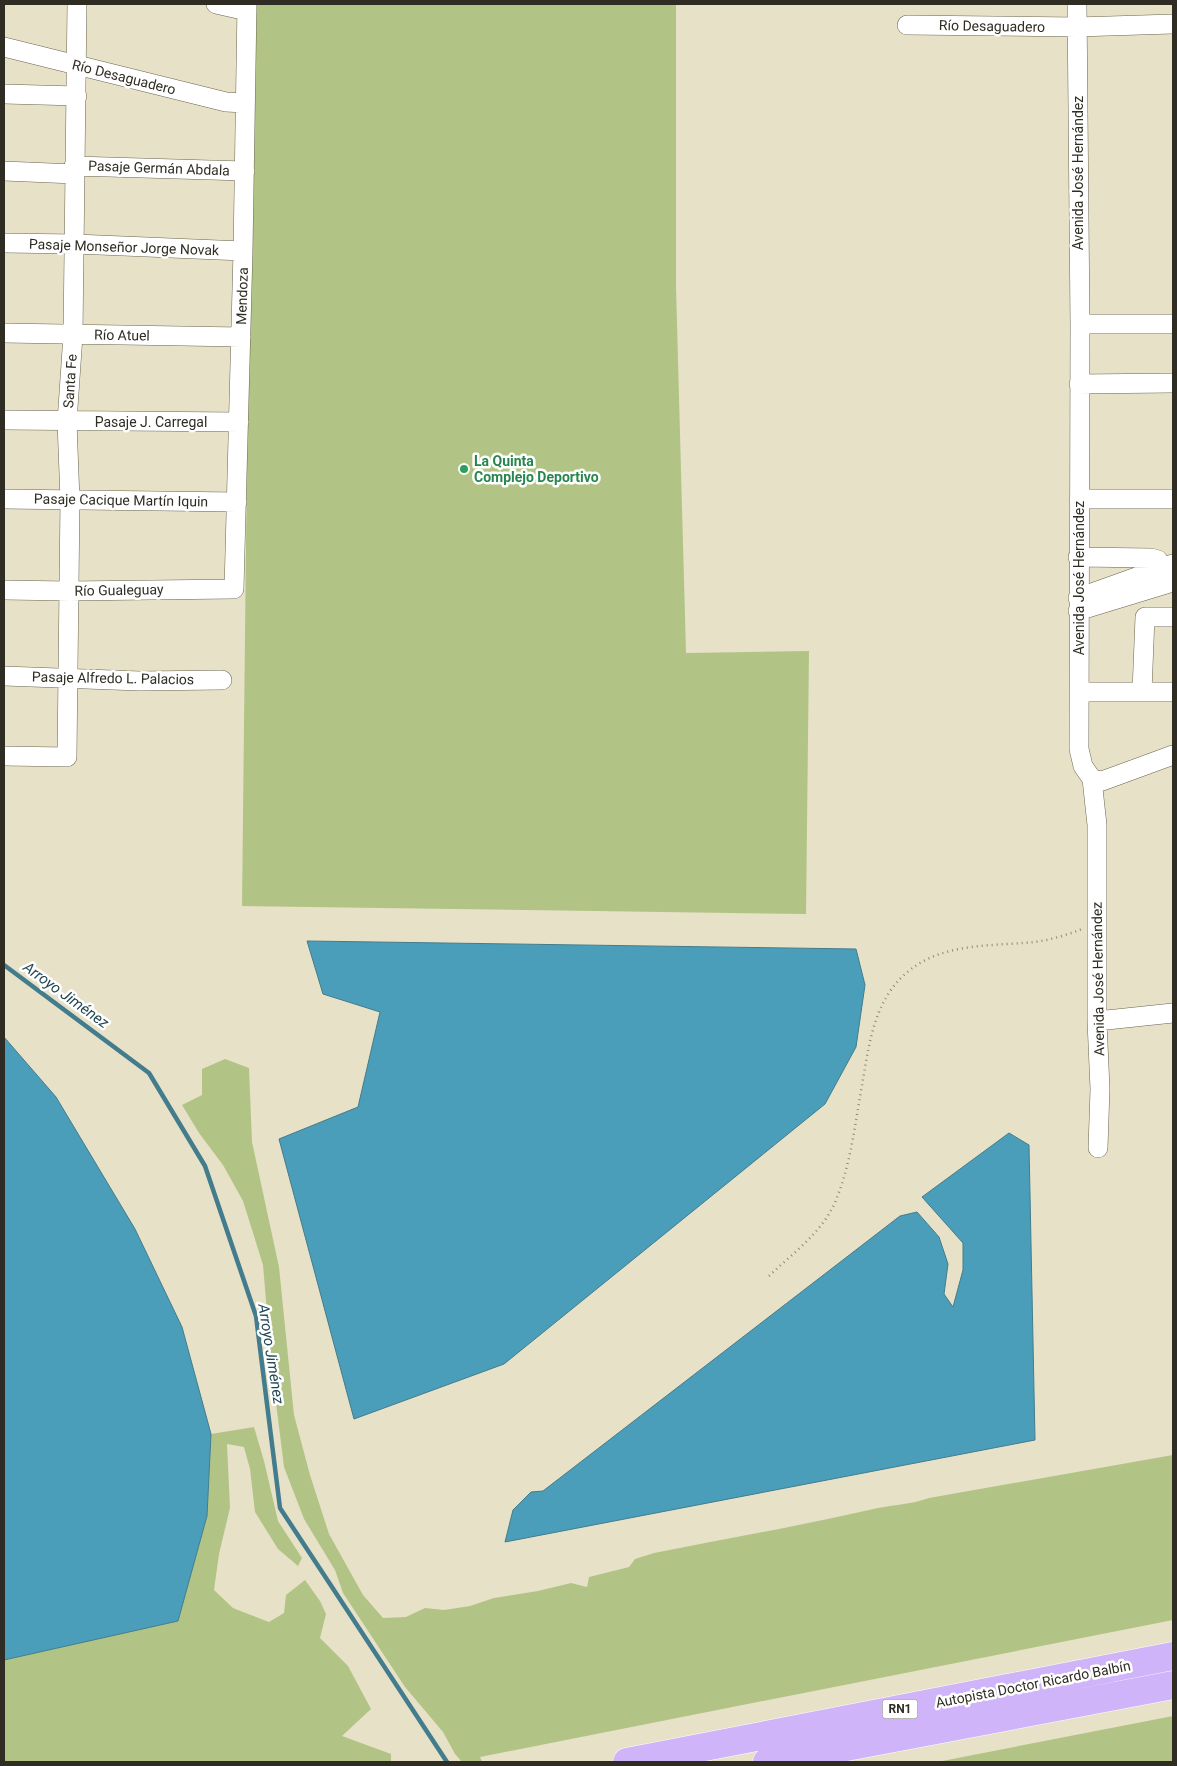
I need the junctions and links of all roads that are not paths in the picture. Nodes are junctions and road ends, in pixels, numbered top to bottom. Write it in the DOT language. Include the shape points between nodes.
graph roads {
  1 [pos="78,4"];
  2 [pos="216,4"];
  3 [pos="1077,4"];
  4 [pos="247,8"];
  5 [pos="1173,24"];
  6 [pos="907,25"];
  7 [pos="1077,27"];
  8 [pos="4,47"];
  9 [pos="78,66"];
  10 [pos="4,94"];
  11 [pos="77,96"];
  12 [pos="245,103"];
  13 [pos="74,170"];
  14 [pos="4,171"];
  15 [pos="245,171"];
  16 [pos="4,244"];
  17 [pos="74,244"];
  18 [pos="243,251"];
  19 [pos="1080,324"];
  20 [pos="1173,324"];
  21 [pos="4,333"];
  22 [pos="73,335"];
  23 [pos="241,337"];
  24 [pos="1173,383"];
  25 [pos="1079,384"];
  26 [pos="4,420"];
  27 [pos="67,422"];
  28 [pos="239,422"];
  29 [pos="4,498"];
  30 [pos="1079,499"];
  31 [pos="1173,499"];
  32 [pos="70,500"];
  33 [pos="237,502"];
  34 [pos="1078,557"];
  35 [pos="1170,571"];
  36 [pos="234,588"];
  37 [pos="4,590"];
  38 [pos="69,591"];
  39 [pos="1078,604"];
  40 [pos="1173,618"];
  41 [pos="4,676"];
  42 [pos="68,677"];
  43 [pos="222,680"];
  44 [pos="1079,692"];
  45 [pos="1142,692"];
  46 [pos="1173,692"];
  47 [pos="1173,755"];
  48 [pos="4,756"];
  49 [pos="1092,780"];
  50 [pos="1173,1014"];
  51 [pos="1097,1021"];
  52 [pos="1098,1148"];
  53 [pos="1173,1656"];
  54 [pos="1173,1685"];
  55 [pos="627,1762"];
  56 [pos="767,1762"];
  1 -- 9 [label="street, Santa Fe"];
  2 -- 4 [label="street"];
  3 -- 7 [label="street, Avenida José Hernández"];
  4 -- 12 [label="street, Mendoza"];
  5 -- 7 [label="street, Río Desaguadero"];
  6 -- 7 [label="street, Río Desaguadero"];
  7 -- 19 [label="street, Avenida José Hernández"];
  8 -- 9 [label="street, Río Desaguadero"];
  9 -- 11 [label="street, Santa Fe"];
  9 -- 12 [label="street, Río Desaguadero" via="226,102"];
  10 -- 11 [label="street"];
  11 -- 13 [label="street, Santa Fe"];
  12 -- 15 [label="street, Mendoza"];
  13 -- 14 [label="street, Pasaje Germán Abdala"];
  13 -- 15 [label="street, Pasaje Germán Abdala"];
  13 -- 17 [label="street, Santa Fe"];
  15 -- 18 [label="street, Mendoza"];
  16 -- 17 [label="street, Pasaje Monseñor Jorge Novak"];
  17 -- 18 [label="street, Pasaje Monseñor Jorge Novak"];
  17 -- 22 [label="street, Santa Fe"];
  18 -- 23 [label="street, Mendoza"];
  19 -- 20 [label="street"];
  19 -- 25 [label="street, Avenida José Hernández"];
  21 -- 22 [label="street, Río Atuel"];
  22 -- 23 [label="street, Río Atuel"];
  22 -- 27 [label="street, Santa Fe"];
  23 -- 28 [label="street, Mendoza"];
  24 -- 25 [label="street"];
  25 -- 30 [label="street, Avenida José Hernández"];
  26 -- 27 [label="street, Pasaje J. Carregal"];
  27 -- 28 [label="street, Pasaje J. Carregal"];
  27 -- 32 [label="street, Santa Fe"];
  28 -- 33 [label="street, Mendoza"];
  29 -- 32 [label="street, Pasaje Cacique Martín Iquin"];
  30 -- 31 [label="street"];
  30 -- 34 [label="street, Avenida José Hernández"];
  32 -- 33 [label="street, Pasaje Cacique Martín Iquin"];
  32 -- 38 [label="street, Santa Fe"];
  33 -- 36 [label="street, Mendoza"];
  34 -- 35 [label="street" via="1151,558"];
  34 -- 39 [label="street, Avenida José Hernández"];
  35 -- 39 [label="street"];
  36 -- 38 [label="street, Río Gualeguay"];
  37 -- 38 [label="street, Río Gualeguay"];
  38 -- 42 [label="street, Santa Fe"];
  39 -- 44 [label="street, Avenida José Hernández"];
  40 -- 45 [label="street" via="1145,617"];
  41 -- 42 [label="street, Pasaje Alfredo L. Palacios"];
  42 -- 43 [label="street, Pasaje Alfredo L. Palacios" via="140,681"];
  42 -- 48 [label="street, Santa Fe" via="67,757"];
  44 -- 45 [label="street"];
  44 -- 49 [label="street, Avenida José Hernández" via="1082,766"];
  45 -- 46 [label="street"];
  47 -- 49 [label="street" via="1102,781"];
  49 -- 51 [label="street, Avenida José Hernández" via="1097,825"];
  50 -- 51 [label="street"];
  51 -- 52 [label="street, Avenida José Hernández"];
  53 -- 55 [label="highway, Autopista Doctor Ricardo Balbín / RN1"];
  54 -- 56 [label="highway, Autopista Doctor Ricardo Balbín / RN1"];
}
